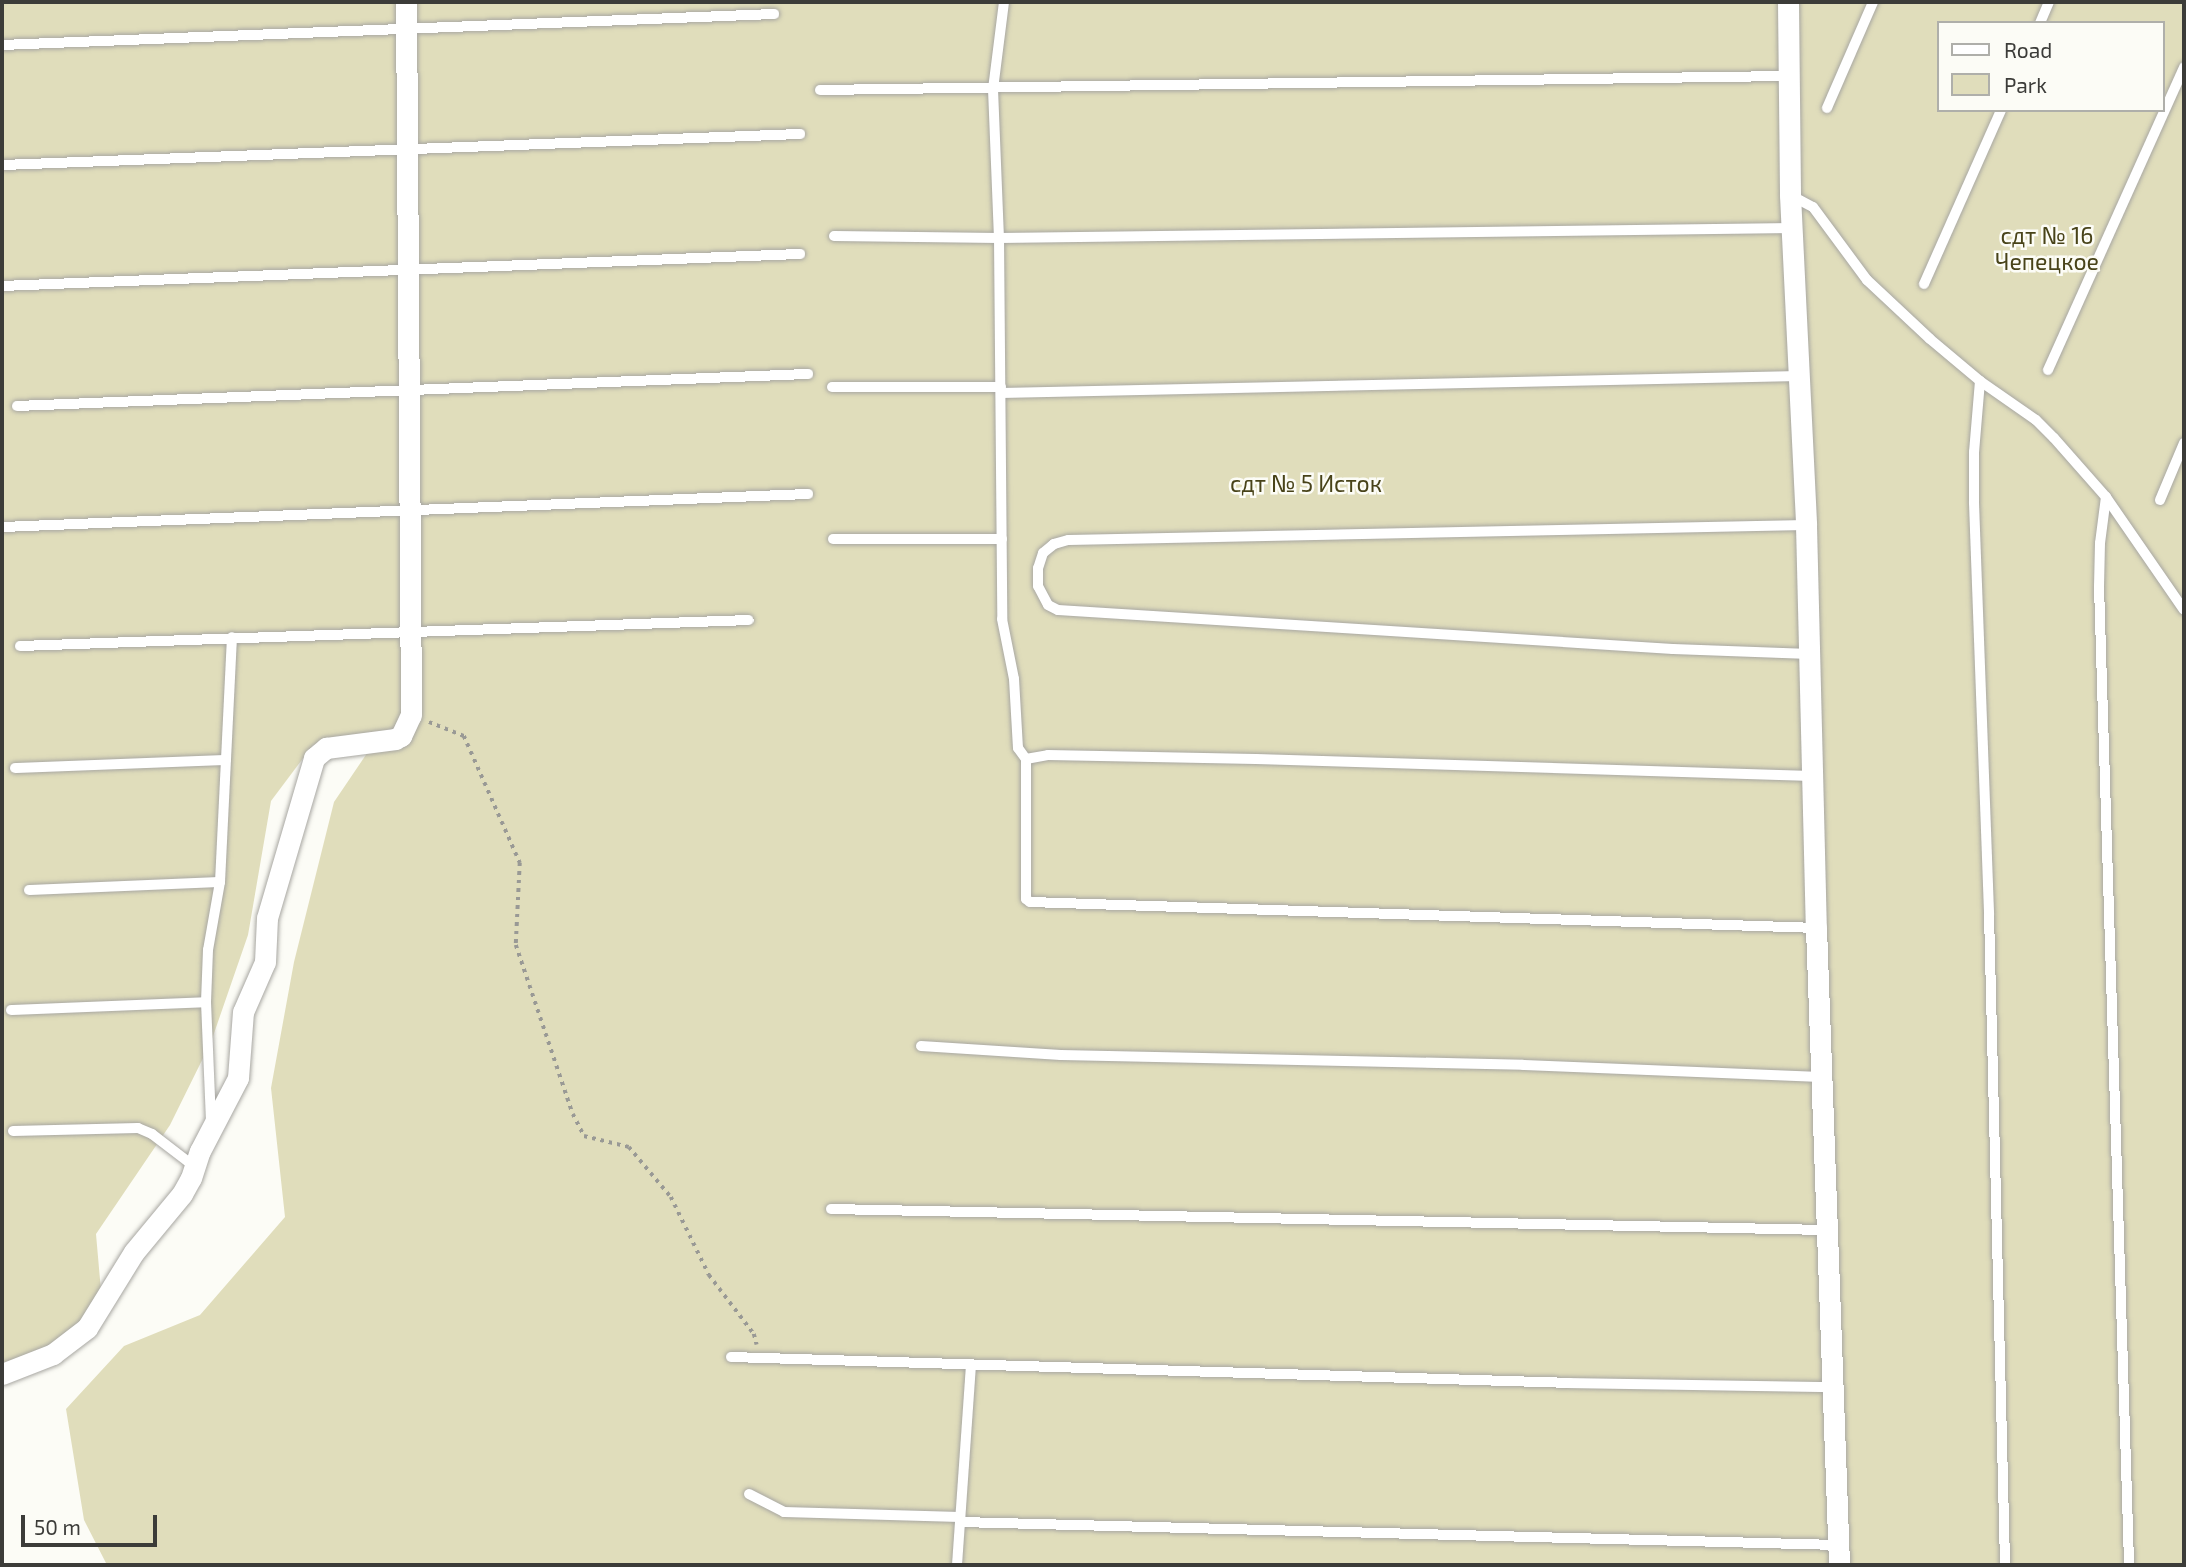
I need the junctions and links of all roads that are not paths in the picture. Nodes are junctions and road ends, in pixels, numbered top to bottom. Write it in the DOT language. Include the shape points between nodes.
graph roads {
  1 [pos="406,2"];
  2 [pos="1003,2"];
  3 [pos="1788,2"];
  4 [pos="1873,2"];
  5 [pos="2049,2"];
  6 [pos="774,14"];
  7 [pos="2041,21"];
  8 [pos="407,27"];
  9 [pos="2,45"];
  10 [pos="2184,67"];
  11 [pos="1787,76"];
  12 [pos="993,89"];
  13 [pos="820,90"];
  14 [pos="1827,108"];
  15 [pos="2165,109"];
  16 [pos="2000,112"];
  17 [pos="2164,112"];
  18 [pos="800,134"];
  19 [pos="407,148"];
  20 [pos="3,165"];
  21 [pos="1790,195"];
  22 [pos="1794,228"];
  23 [pos="834,236"];
  24 [pos="999,238"];
  25 [pos="800,254"];
  26 [pos="407,270"];
  27 [pos="1924,284"];
  28 [pos="2,286"];
  29 [pos="2048,370"];
  30 [pos="808,374"];
  31 [pos="1800,376"];
  32 [pos="1980,381"];
  33 [pos="832,387"];
  34 [pos="409,390"];
  35 [pos="1001,390"];
  36 [pos="17,406"];
  37 [pos="2184,443"];
  38 [pos="808,494"];
  39 [pos="2106,497"];
  40 [pos="2160,500"];
  41 [pos="410,510"];
  42 [pos="1806,525"];
  43 [pos="3,527"];
  44 [pos="833,539"];
  45 [pos="1002,539"];
  46 [pos="2184,610"];
  47 [pos="748,620"];
  48 [pos="410,630"];
  49 [pos="232,637"];
  50 [pos="20,646"];
  51 [pos="1810,654"];
  52 [pos="1026,759"];
  53 [pos="226,760"];
  54 [pos="15,768"];
  55 [pos="1812,776"];
  56 [pos="220,882"];
  57 [pos="29,890"];
  58 [pos="1816,928"];
  59 [pos="206,1002"];
  60 [pos="11,1010"];
  61 [pos="921,1046"];
  62 [pos="1822,1077"];
  63 [pos="212,1128"];
  64 [pos="13,1131"];
  65 [pos="195,1167"];
  66 [pos="831,1209"];
  67 [pos="1827,1230"];
  68 [pos="732,1357"];
  69 [pos="971,1366"];
  70 [pos="2,1374"];
  71 [pos="1831,1387"];
  72 [pos="750,1494"];
  73 [pos="960,1520"];
  74 [pos="1839,1555"];
  75 [pos="957,1565"];
  76 [pos="2005,1565"];
  77 [pos="2129,1565"];
  1 -- 8 [label="street"];
  2 -- 12 [label="lane"];
  3 -- 11 [label="street"];
  4 -- 14 [label="lane"];
  5 -- 7 [label="lane"];
  6 -- 8 [label="lane"];
  8 -- 9 [label="lane"];
  8 -- 19 [label="street"];
  10 -- 15 [label="lane"];
  11 -- 12 [label="lane"];
  11 -- 21 [label="street"];
  12 -- 13 [label="lane"];
  12 -- 24 [label="lane"];
  16 -- 27 [label="lane"];
  17 -- 29 [label="lane"];
  18 -- 19 [label="lane"];
  19 -- 20 [label="lane"];
  19 -- 26 [label="street"];
  21 -- 22 [label="street"];
  21 -- 32 [label="lane" via="1813,207 1867,280"];
  22 -- 24 [label="lane"];
  22 -- 31 [label="street"];
  23 -- 24 [label="lane"];
  24 -- 35 [label="lane"];
  25 -- 26 [label="lane"];
  26 -- 28 [label="lane"];
  26 -- 34 [label="street"];
  30 -- 34 [label="lane"];
  31 -- 35 [label="lane"];
  31 -- 42 [label="street"];
  32 -- 39 [label="lane" via="2036,419"];
  32 -- 76 [label="lane" via="1974,503"];
  33 -- 35 [label="lane"];
  34 -- 36 [label="lane"];
  34 -- 41 [label="street"];
  35 -- 45 [label="lane"];
  37 -- 40 [label="lane"];
  38 -- 41 [label="lane"];
  39 -- 46 [label="lane"];
  39 -- 77 [label="lane" via="2099,586"];
  41 -- 43 [label="lane"];
  41 -- 48 [label="street"];
  42 -- 51 [label="street"];
  42 -- 51 [label="lane" via="1068,540 1043,553 1038,586 1048,605 1058,610"];
  44 -- 45 [label="lane"];
  45 -- 52 [label="lane" via="1002,619 1014,679 1018,748"];
  47 -- 48 [label="lane"];
  48 -- 49 [label="lane"];
  48 -- 63 [label="street" via="411,715 401,736 326,748 314,758 267,918 265,962 243,1012 237,1078"];
  49 -- 50 [label="lane"];
  49 -- 53 [label="lane"];
  51 -- 55 [label="street"];
  52 -- 55 [label="lane" via="1048,755 1256,759"];
  52 -- 58 [label="lane" via="1023,895 1030,902"];
  53 -- 54 [label="lane"];
  53 -- 56 [label="lane"];
  55 -- 58 [label="street"];
  56 -- 57 [label="lane"];
  56 -- 59 [label="lane" via="208,950"];
  58 -- 62 [label="street"];
  59 -- 60 [label="lane"];
  59 -- 63 [label="lane"];
  61 -- 62 [label="lane" via="1061,1055"];
  62 -- 67 [label="street"];
  63 -- 65 [label="street"];
  64 -- 65 [label="lane" via="138,1128"];
  65 -- 70 [label="street" via="182,1194 134,1252 87,1328 54,1354"];
  66 -- 67 [label="lane"];
  67 -- 71 [label="street"];
  68 -- 69 [label="lane"];
  69 -- 71 [label="lane"];
  69 -- 73 [label="lane"];
  71 -- 74 [label="street"];
  72 -- 73 [label="lane" via="784,1511"];
  73 -- 74 [label="lane"];
  73 -- 75 [label="lane"];
}
